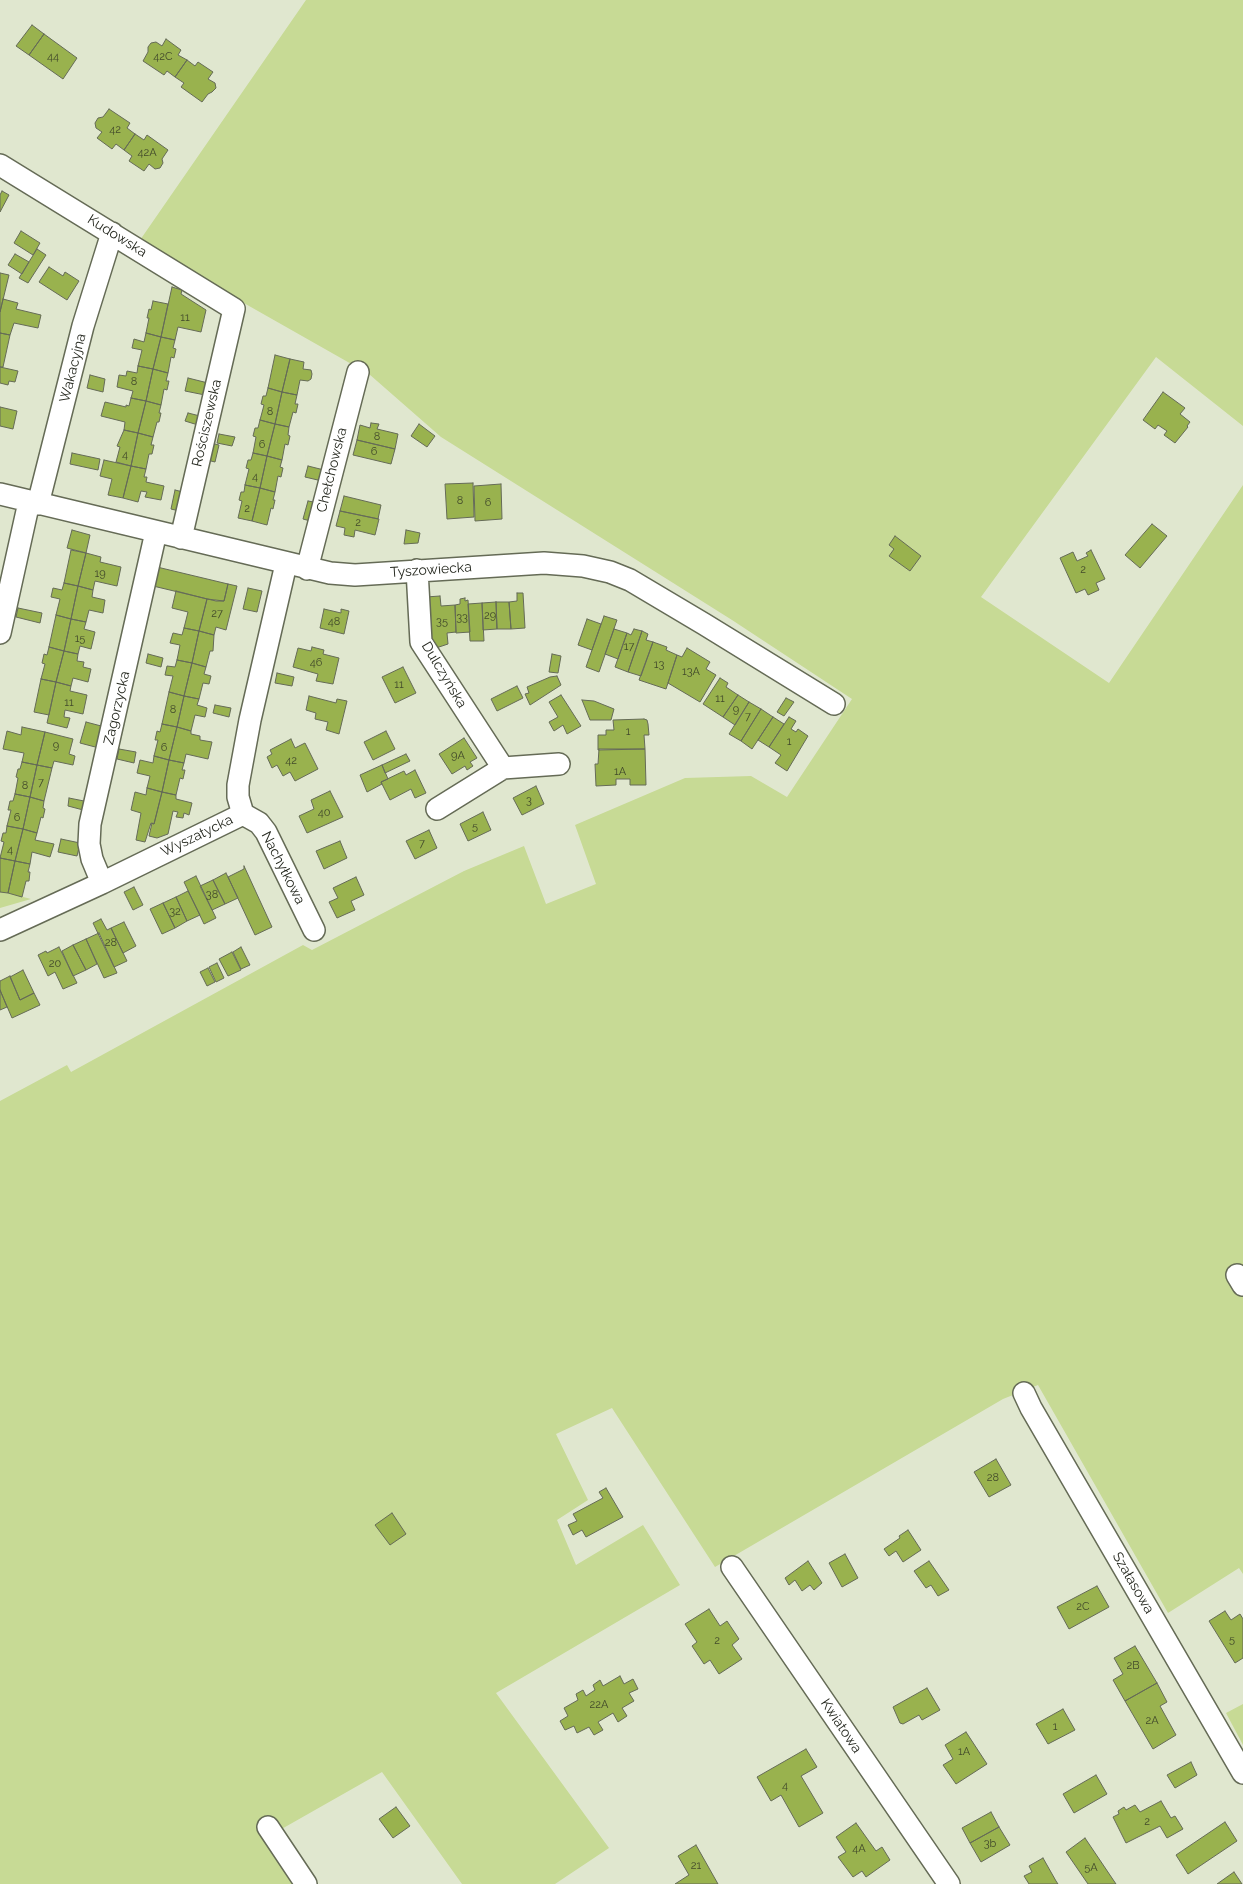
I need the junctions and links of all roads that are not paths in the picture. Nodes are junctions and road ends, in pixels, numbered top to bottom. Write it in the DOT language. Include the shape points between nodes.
graph roads {
  1 [pos="0,165"];
  2 [pos="112,233"];
  3 [pos="234,309"];
  4 [pos="358,372"];
  5 [pos="0,494"];
  6 [pos="34,503"];
  7 [pos="156,532"];
  8 [pos="181,538"];
  9 [pos="286,564"];
  10 [pos="307,569"];
  11 [pos="417,570"];
  12 [pos="0,633"];
  13 [pos="834,704"];
  14 [pos="559,764"];
  15 [pos="503,768"];
  16 [pos="437,809"];
  17 [pos="244,814"];
  18 [pos="102,883"];
  19 [pos="0,930"];
  20 [pos="314,930"];
  21 [pos="1024,1393"];
  22 [pos="732,1567"];
  23 [pos="1243,1773"];
  24 [pos="268,1827"];
  25 [pos="946,1883"];
  26 [pos="306,1884"];
  1 -- 2 [label="street, Kudowska"];
  2 -- 3 [label="street, Kudowska"];
  2 -- 6 [label="street, Wakacyjna"];
  3 -- 8 [label="street, Rościszewska"];
  4 -- 10 [label="street, Chełchowska"];
  5 -- 6 [label="street, Tyszowiecka"];
  6 -- 7 [label="street, Tyszowiecka"];
  6 -- 12 [label="street, Wakacyjna"];
  7 -- 8 [label="street, Tyszowiecka"];
  7 -- 18 [label="street, Zagorzycka" via="90,824 92,859"];
  8 -- 9 [label="street, Tyszowiecka"];
  9 -- 10 [label="street, Tyszowiecka"];
  9 -- 17 [label="street, Wyszatycka" via="238,785"];
  10 -- 11 [label="street, Tyszowiecka" via="356,575"];
  11 -- 13 [label="street, Tyszowiecka" via="544,563 610,572 630,580"];
  11 -- 15 [label="street, Dulczyńska" via="421,642"];
  14 -- 15 [label="street"];
  15 -- 16 [label="street"];
  17 -- 18 [label="street, Wyszatycka"];
  17 -- 20 [label="street, Nachyłkowa" via="259,823 266,832"];
  18 -- 19 [label="street, Wyszatycka"];
  21 -- 23 [label="street, Szałasowa"];
  22 -- 25 [label="street, Kwiatowa"];
  24 -- 26 [label="street"];
}
